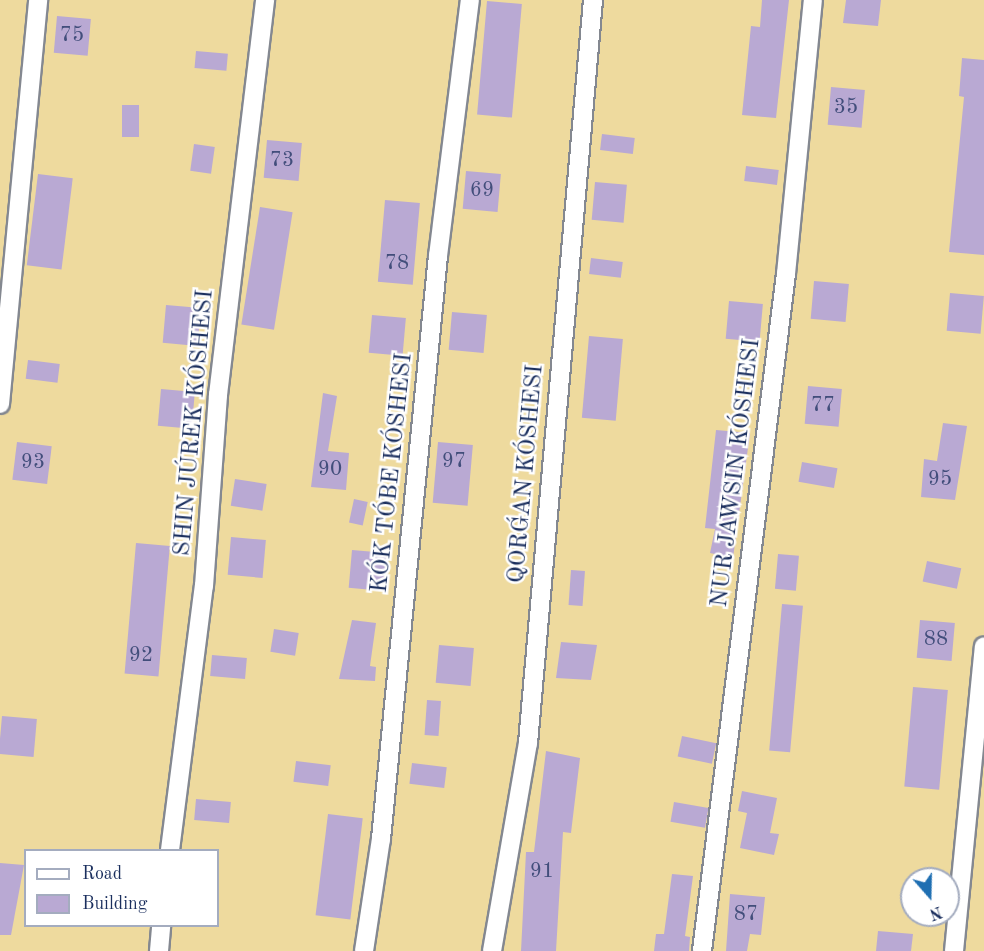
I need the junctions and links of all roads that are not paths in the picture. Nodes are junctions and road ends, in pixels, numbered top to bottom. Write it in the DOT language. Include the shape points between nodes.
graph roads {
  1 [pos="38,0"];
  2 [pos="265,0"];
  3 [pos="470,0"];
  4 [pos="593,0"];
  5 [pos="813,0"];
  6 [pos="0,404"];
  7 [pos="984,646"];
  8 [pos="170,849"];
  9 [pos="161,927"];
  10 [pos="159,951"];
  11 [pos="364,951"];
  12 [pos="492,951"];
  13 [pos="702,951"];
  14 [pos="954,951"];
  1 -- 6 [label="street"];
  2 -- 8 [label="street" via="218,395 204,586"];
  3 -- 11 [label="street, KÓK TÓBE KÓSHESI" via="438,256 381,839"];
  4 -- 12 [label="street, QORǴAN KÓSHESI" via="528,743"];
  5 -- 13 [label="street" via="786,274"];
  7 -- 14 [label="street"];
  9 -- 10 [label="street"];
}
